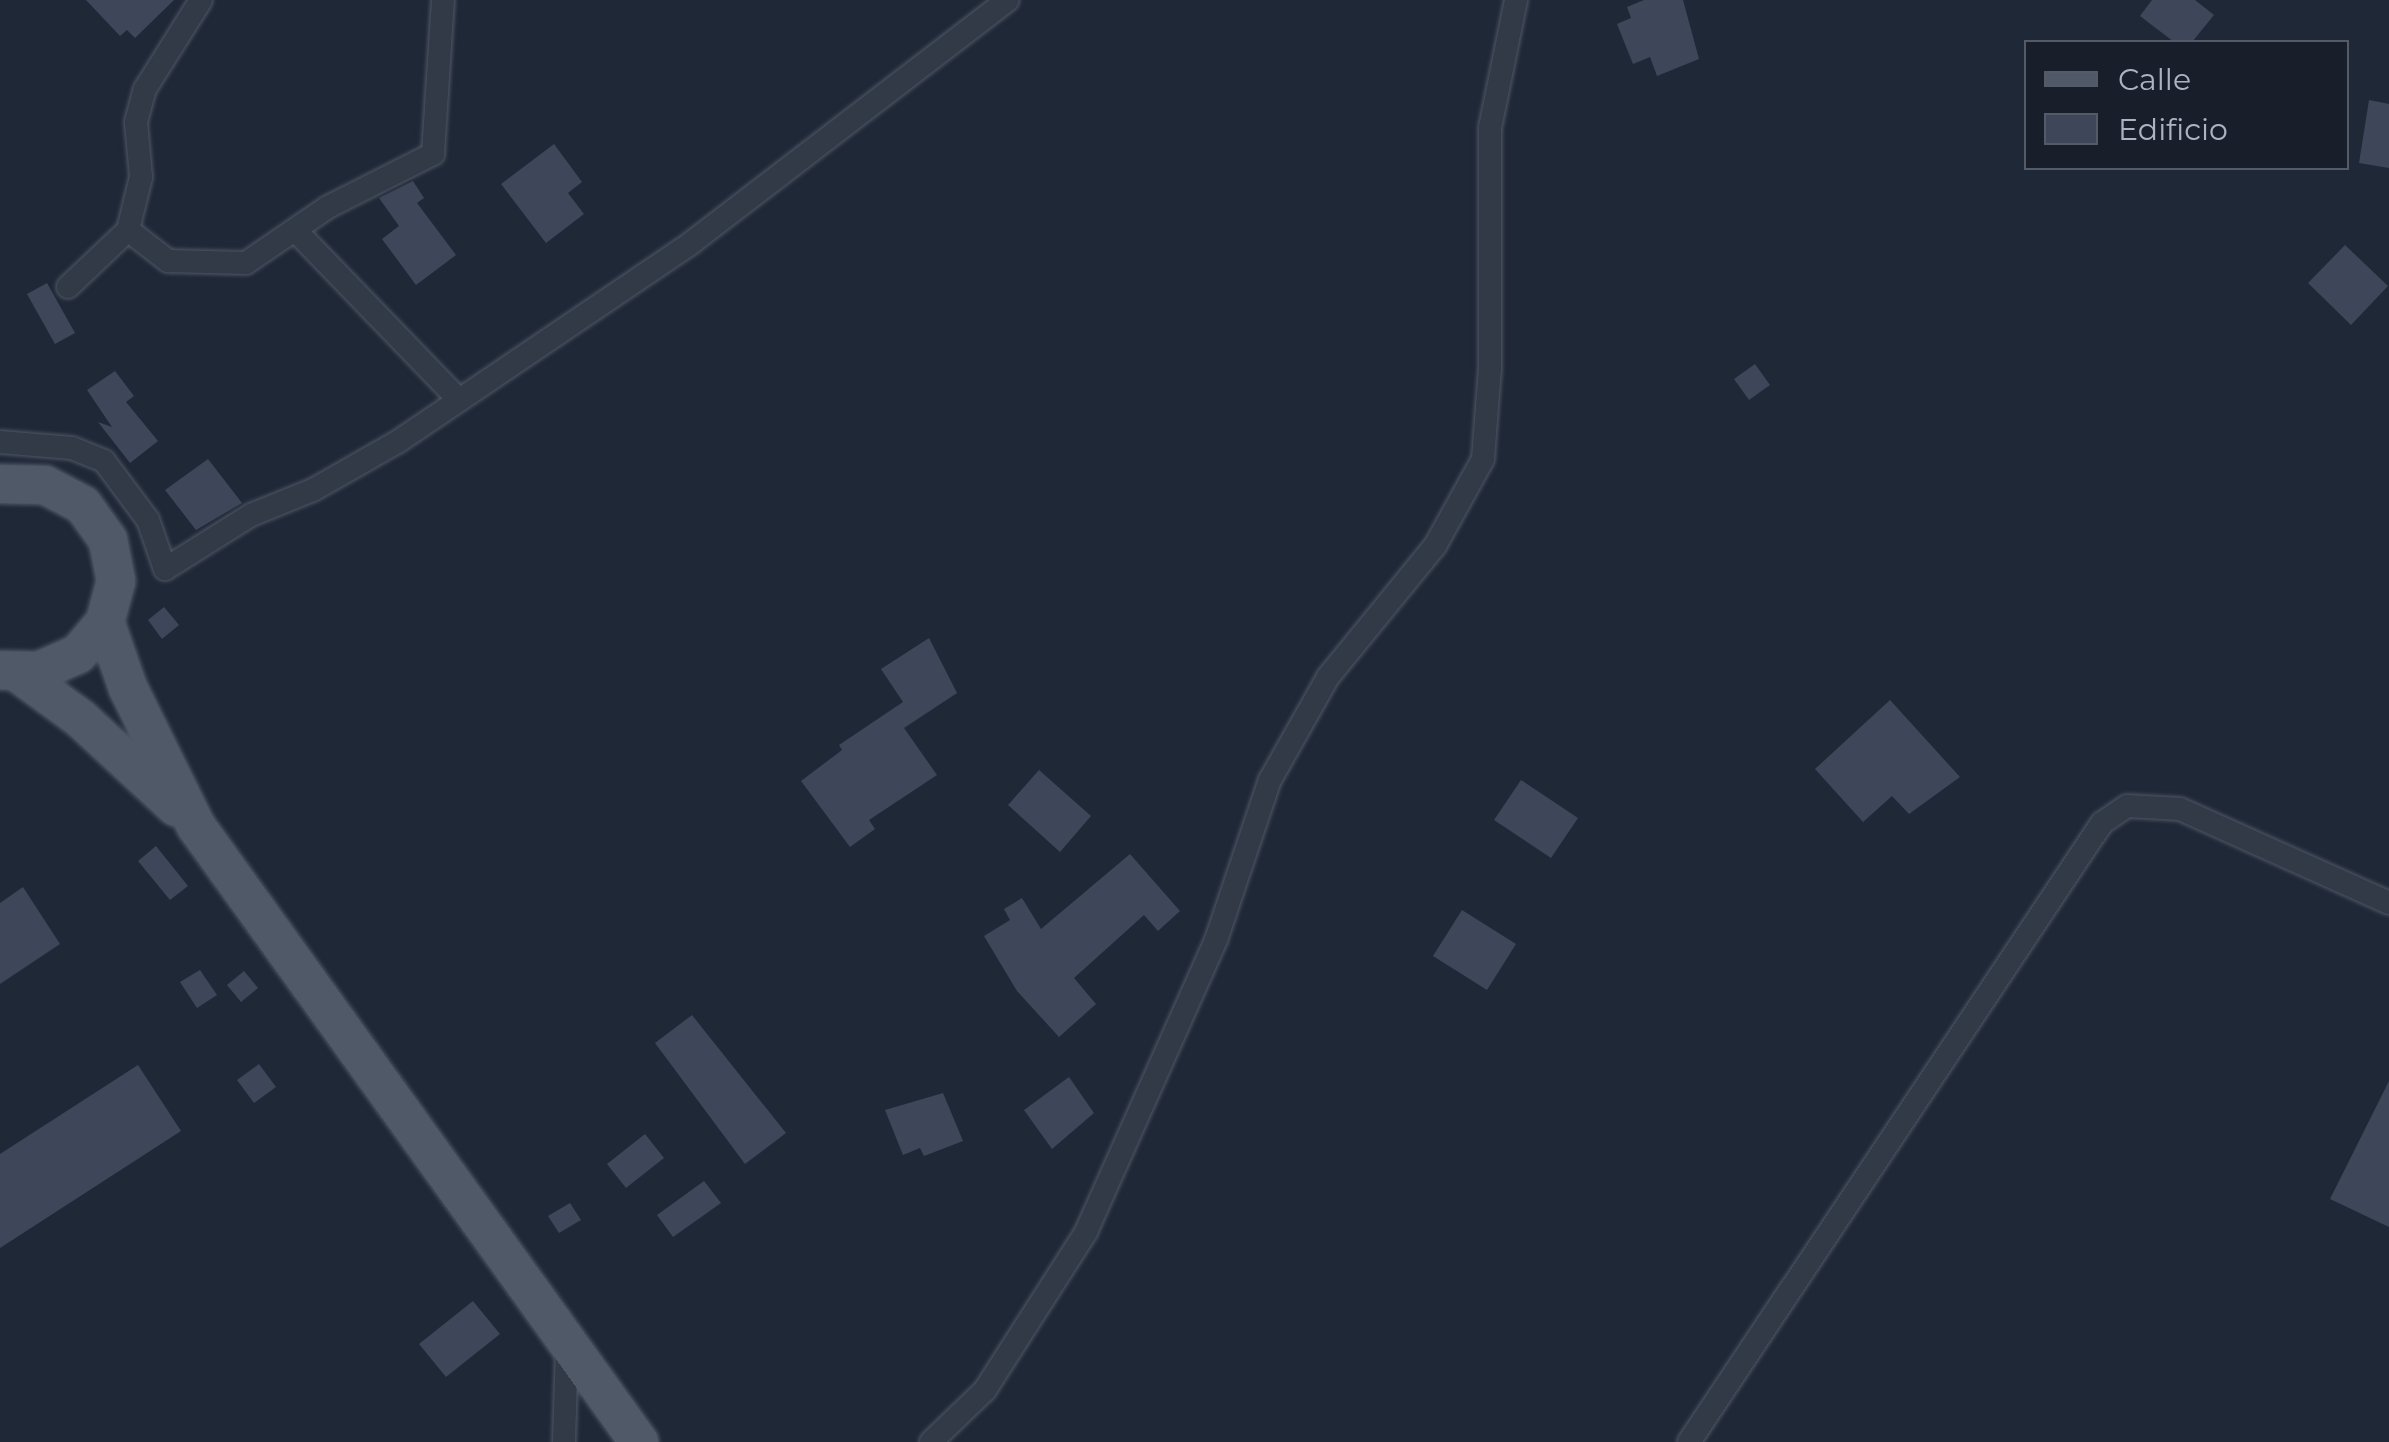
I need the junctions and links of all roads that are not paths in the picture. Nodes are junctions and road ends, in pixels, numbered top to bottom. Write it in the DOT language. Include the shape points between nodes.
graph roads {
  1 [pos="201,0"];
  2 [pos="442,0"];
  3 [pos="1008,0"];
  4 [pos="1516,0"];
  5 [pos="128,230"];
  6 [pos="295,230"];
  7 [pos="68,287"];
  8 [pos="456,398"];
  9 [pos="0,442"];
  10 [pos="0,484"];
  11 [pos="106,622"];
  12 [pos="9,672"];
  13 [pos="196,826"];
  14 [pos="2389,903"];
  15 [pos="567,1341"];
  16 [pos="564,1442"];
  17 [pos="638,1442"];
  18 [pos="930,1442"];
  19 [pos="1689,1442"];
  1 -- 5 [label="street" via="144,89 136,122 141,177"];
  2 -- 6 [label="street" via="433,154"];
  3 -- 8 [label="street" via="691,242"];
  4 -- 18 [label="street" via="1490,128 1490,369 1483,459 1435,546 1328,677 1270,780 1216,940 1086,1232 986,1390"];
  5 -- 6 [label="street" via="168,261 201,264 246,263"];
  5 -- 7 [label="street"];
  6 -- 8 [label="street"];
  8 -- 9 [label="street" via="398,441 313,490 251,515 165,569 148,520 104,462 72,448"];
  10 -- 11 [label="main road" via="55,489 97,521 116,581"];
  11 -- 12 [label="main road" via="78,654"];
  11 -- 13 [label="main road" via="134,702"];
  12 -- 13 [label="main road" via="81,719"];
  13 -- 15 [label="main road"];
  14 -- 19 [label="street" via="2180,809 2128,806 2102,823"];
  15 -- 16 [label="street"];
  15 -- 17 [label="main road"];
}
